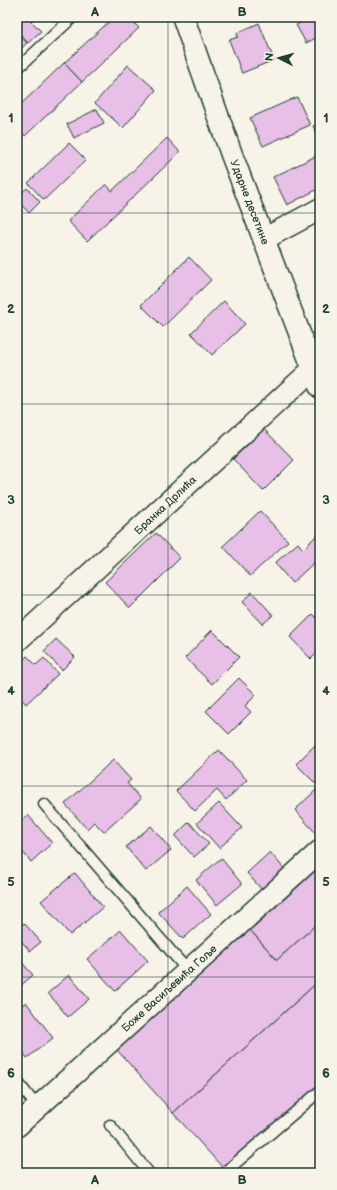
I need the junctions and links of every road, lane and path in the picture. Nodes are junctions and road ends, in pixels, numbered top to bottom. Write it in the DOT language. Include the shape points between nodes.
graph roads {
  1 [pos="73,17"];
  2 [pos="183,17"];
  3 [pos="17,69"];
  4 [pos="320,209"];
  5 [pos="264,239"];
  6 [pos="318,374"];
  7 [pos="17,641"];
  8 [pos="44,804"];
  9 [pos="320,851"];
  10 [pos="188,971"];
  11 [pos="17,1081"];
  12 [pos="320,1091"];
  13 [pos="37,1107"];
  14 [pos="110,1124"];
  15 [pos="17,1126"];
  16 [pos="149,1173"];
  17 [pos="224,1173"];
  1 -- 3 [label="lane"];
  2 -- 5 [label="street, Ударне десетине"];
  4 -- 5 [label="street"];
  5 -- 6 [label="street, Ударне десетине"];
  6 -- 7 [label="street, Бранка Дрлића"];
  8 -- 10 [label="lane"];
  9 -- 10 [label="street, Боже Васиљевића Гоље"];
  10 -- 13 [label="street, Боже Васиљевића Гоље"];
  11 -- 13 [label="lane"];
  12 -- 17 [label="lane"];
  13 -- 15 [label="street, Боже Васиљевића Гоље"];
  14 -- 16 [label="lane"];
}
